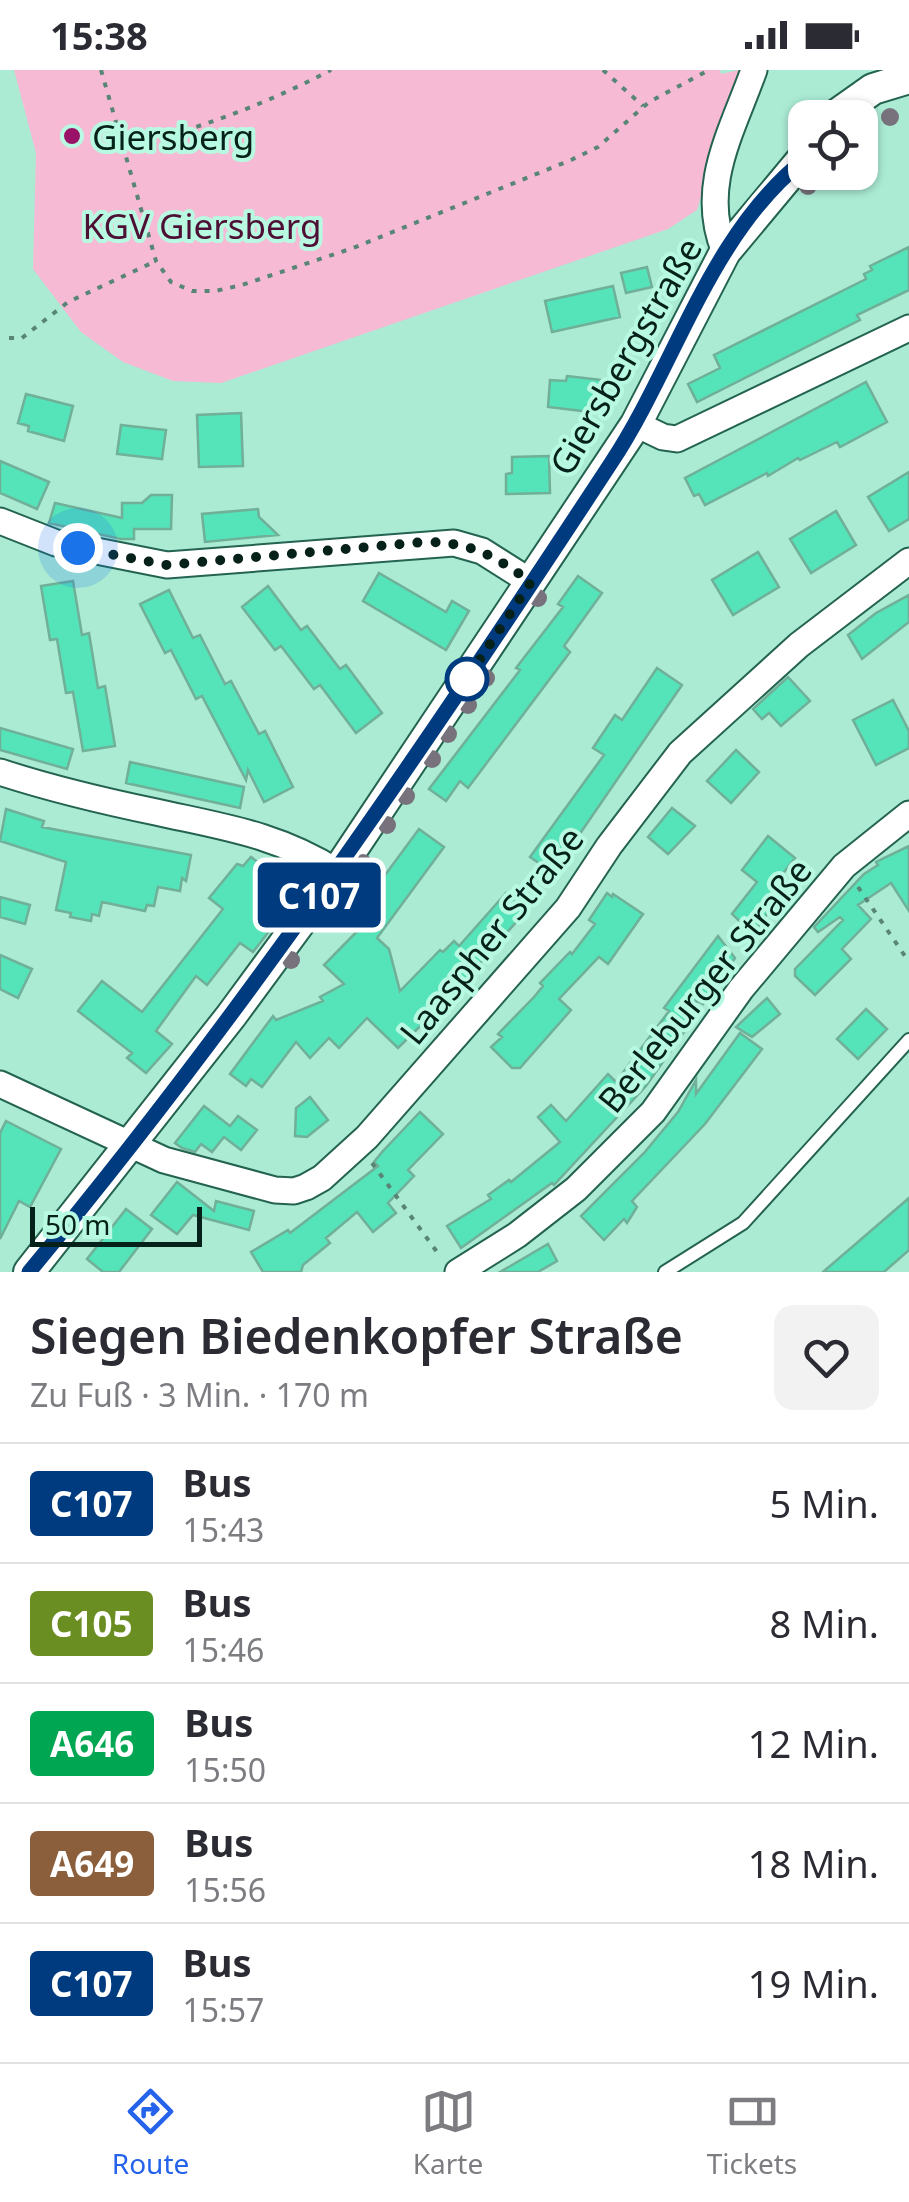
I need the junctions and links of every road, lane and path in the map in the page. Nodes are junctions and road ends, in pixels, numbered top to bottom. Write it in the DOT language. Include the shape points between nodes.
graph roads {
  1 [pos="101,70"];
  2 [pos="331,70"];
  3 [pos="603,70"];
  4 [pos="689,70"];
  5 [pos="709,70"];
  6 [pos="754,70"];
  7 [pos="690,79"];
  8 [pos="909,79"];
  9 [pos="857,100"];
  10 [pos="878,105"];
  11 [pos="644,106"];
  12 [pos="121,147"];
  13 [pos="788,177"];
  14 [pos="725,252"];
  15 [pos="156,262"];
  16 [pos="909,328"];
  17 [pos="8,338"];
  18 [pos="636,424"];
  19 [pos="0,521"];
  20 [pos="909,561"];
  21 [pos="531,582"];
  22 [pos="0,772"];
  23 [pos="909,814"];
  24 [pos="336,872"];
  25 [pos="862,893"];
  26 [pos="909,962"];
  27 [pos="909,1040"];
  28 [pos="0,1084"];
  29 [pos="128,1146"];
  30 [pos="374,1166"];
  31 [pos="449,1263"];
  32 [pos="29,1272"];
  33 [pos="666,1272"];
  1 -- 12 [label="path"];
  2 -- 12 [label="path" via="199,128"];
  3 -- 11 [label="path"];
  4 -- 7 [label="path"];
  5 -- 7 [label="path"];
  6 -- 14 [label="street" via="714,186 716,230"];
  7 -- 11 [label="path"];
  8 -- 9 [label="street"];
  8 -- 10 [label="street"];
  11 -- 15 [label="path" via="598,147 571,160 242,285 192,291 171,282"];
  12 -- 15 [label="path"];
  13 -- 14 [label="street, Giersbergstraße"];
  14 -- 18 [label="street, Giersbergstraße"];
  15 -- 17 [label="path" via="68,302 22,338"];
  16 -- 18 [label="street" via="677,439"];
  18 -- 21 [label="street, Giersbergstraße"];
  19 -- 21 [label="street" via="56,543 167,565 454,542 482,550"];
  20 -- 29 [label="street, Laaspher Straße" via="798,644 680,753 568,908 367,1137 322,1178 294,1191 275,1190"];
  21 -- 24 [label="street, Giersbergstraße"];
  22 -- 24 [label="street" via="267,836"];
  23 -- 31 [label="street, Berleburger Straße" via="844,866 740,988 654,1112 576,1189 517,1235"];
  24 -- 29 [label="street, Giersbergstraße"];
  25 -- 26 [label="path"];
  27 -- 33 [label="lane" via="743,1223"];
  28 -- 29 [label="street, Laaspher Straße"];
  29 -- 32 [label="street, Giersbergstraße"];
  30 -- 31 [label="path"];
}
